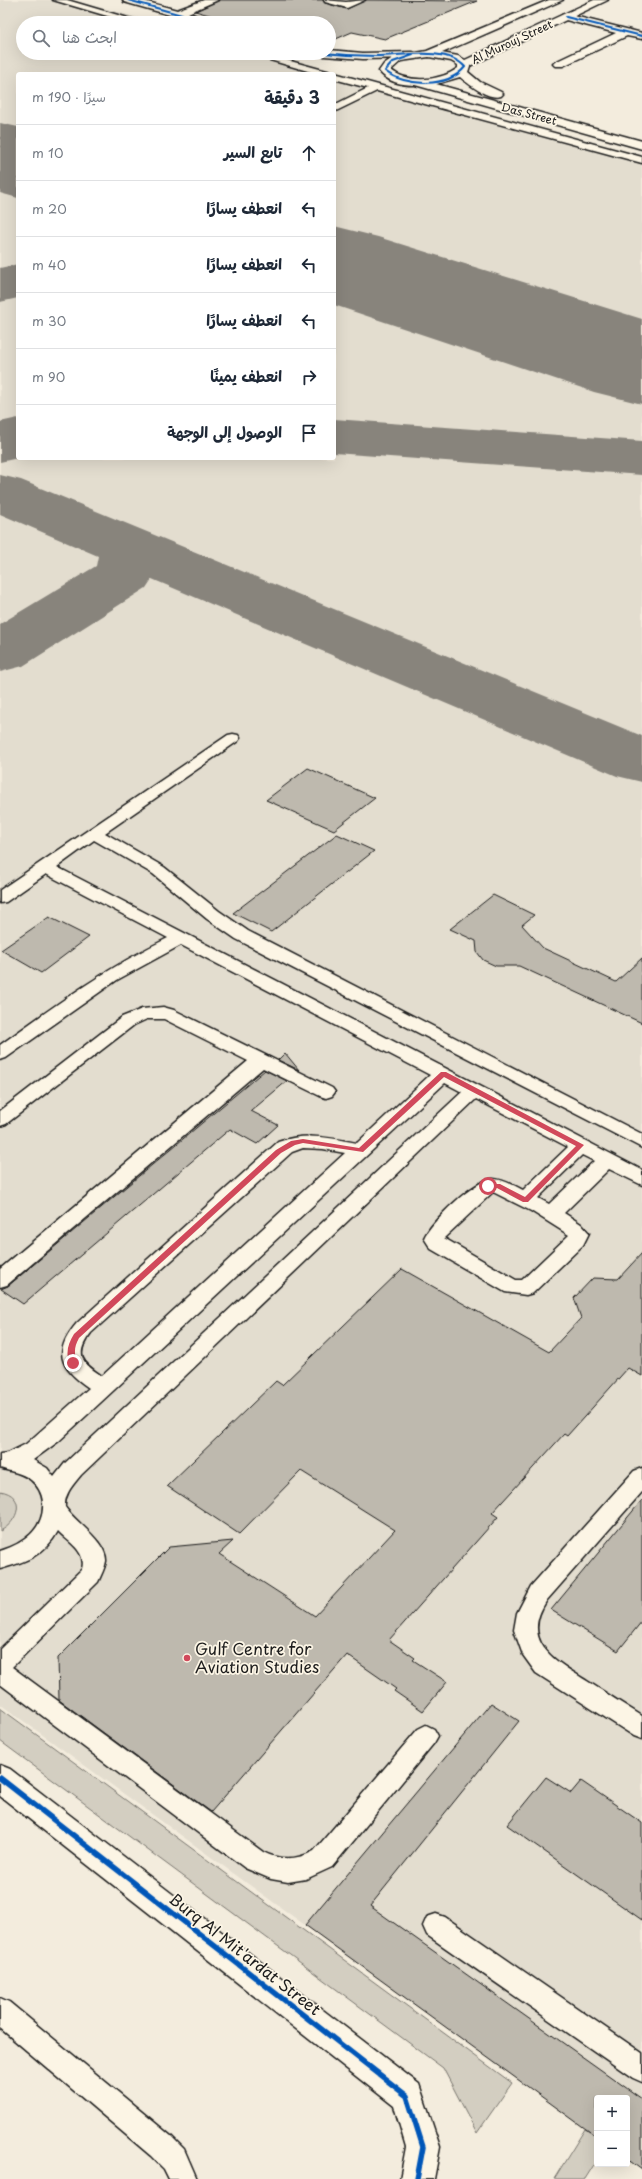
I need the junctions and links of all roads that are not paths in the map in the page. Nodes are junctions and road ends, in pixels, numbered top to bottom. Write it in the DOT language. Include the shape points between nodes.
graph roads {
  1 [pos="57,0"];
  2 [pos="128,0"];
  3 [pos="213,0"];
  4 [pos="329,0"];
  5 [pos="360,0"];
  6 [pos="558,0"];
  7 [pos="603,0"];
  8 [pos="177,14"];
  9 [pos="116,16"];
  10 [pos="184,16"];
  11 [pos="566,17"];
  12 [pos="626,32"];
  13 [pos="642,36"];
  14 [pos="336,54"];
  15 [pos="429,54"];
  16 [pos="413,55"];
  17 [pos="336,58"];
  18 [pos="277,60"];
  19 [pos="560,64"];
  20 [pos="463,68"];
  21 [pos="321,72"];
  22 [pos="387,73"];
  23 [pos="336,77"];
  24 [pos="416,82"];
  25 [pos="377,88"];
  26 [pos="336,108"];
  27 [pos="642,136"];
  28 [pos="642,144"];
  29 [pos="642,160"];
  30 [pos="233,738"];
  31 [pos="94,834"];
  32 [pos="45,867"];
  33 [pos="0,898"];
  34 [pos="182,938"];
  35 [pos="0,1054"];
  36 [pos="261,1060"];
  37 [pos="443,1074"];
  38 [pos="475,1090"];
  39 [pos="326,1092"];
  40 [pos="0,1120"];
  41 [pos="642,1142"];
  42 [pos="581,1145"];
  43 [pos="361,1150"];
  44 [pos="607,1159"];
  45 [pos="642,1178"];
  46 [pos="525,1200"];
  47 [pos="551,1214"];
  48 [pos="0,1280"];
  49 [pos="103,1387"];
  50 [pos="5,1461"];
  51 [pos="642,1477"];
  52 [pos="54,1504"];
  53 [pos="0,1560"];
  54 [pos="0,1664"];
  55 [pos="0,1672"];
  56 [pos="642,1729"];
  57 [pos="426,1736"];
  58 [pos="0,1778"];
  59 [pos="436,1926"];
  60 [pos="0,2011"];
  61 [pos="642,2068"];
  62 [pos="183,2179"];
  63 [pos="417,2179"];
  1 -- 9 [label="lane"];
  2 -- 8 [label="street"];
  3 -- 8 [label="street"];
  4 -- 5 [label="street" via="347,5"];
  6 -- 15 [label="street, Al Murouj Street"];
  7 -- 11 [label="street, Al Murouj Street"];
  8 -- 10 [label="street"];
  11 -- 12 [label="street"];
  11 -- 20 [label="street, Al Murouj Street"];
  12 -- 13 [label="street"];
  12 -- 19 [label="street"];
  14 -- 16 [label="street"];
  15 -- 16 [label="street"];
  15 -- 20 [label="street, Das Street" via="454,58"];
  16 -- 22 [label="street" via="388,65"];
  17 -- 22 [label="street"];
  18 -- 21 [label="lane"];
  20 -- 24 [label="street, Al Murouj Street" via="439,80"];
  20 -- 27 [label="street, Das Street" via="476,84 499,95"];
  22 -- 24 [label="street, Das Street" via="402,80"];
  23 -- 25 [label="lane"];
  24 -- 28 [label="street, Das Street"];
  25 -- 26 [label="lane"];
  25 -- 29 [label="lane"];
  30 -- 31 [label="lane"];
  31 -- 32 [label="lane"];
  31 -- 41 [label="lane" via="137,856 210,915 242,935"];
  32 -- 33 [label="lane"];
  32 -- 34 [label="lane"];
  34 -- 35 [label="lane" via="109,976"];
  34 -- 37 [label="lane"];
  36 -- 39 [label="lane"];
  36 -- 40 [label="lane" via="168,1014 142,1014 128,1021"];
  36 -- 48 [label="lane"];
  37 -- 38 [label="lane"];
  37 -- 43 [label="lane"];
  38 -- 42 [label="lane"];
  38 -- 52 [label="lane" via="81,1461 65,1478"];
  42 -- 44 [label="lane"];
  42 -- 46 [label="lane"];
  43 -- 49 [label="lane"];
  43 -- 49 [label="lane" via="312,1141 293,1143 285,1147 90,1322 76,1336 71,1354 73,1363 79,1371"];
  44 -- 45 [label="lane"];
  44 -- 47 [label="lane"];
  46 -- 47 [label="lane"];
  46 -- 47 [label="lane" via="498,1186 488,1186 434,1234 435,1241 512,1287 521,1289 529,1286 579,1236 577,1230"];
  49 -- 50 [label="lane" via="43,1442"];
  50 -- 52 [label="lane" via="21,1464 39,1474 51,1489"];
  51 -- 56 [label="lane" via="539,1593 529,1606 525,1621 526,1637 532,1652 544,1666"];
  52 -- 53 [label="lane" via="50,1524 42,1538 29,1549"];
  52 -- 54 [label="lane" via="67,1527 89,1546 95,1561 94,1568 90,1576"];
  55 -- 57 [label="lane" via="254,1860 267,1868 281,1871 311,1867 323,1859"];
  58 -- 63 [label="street, Burq Al Mit'ardat Street" via="407,2096 423,2147"];
  59 -- 61 [label="lane"];
  60 -- 62 [label="lane" via="161,2146 174,2159"];
}
